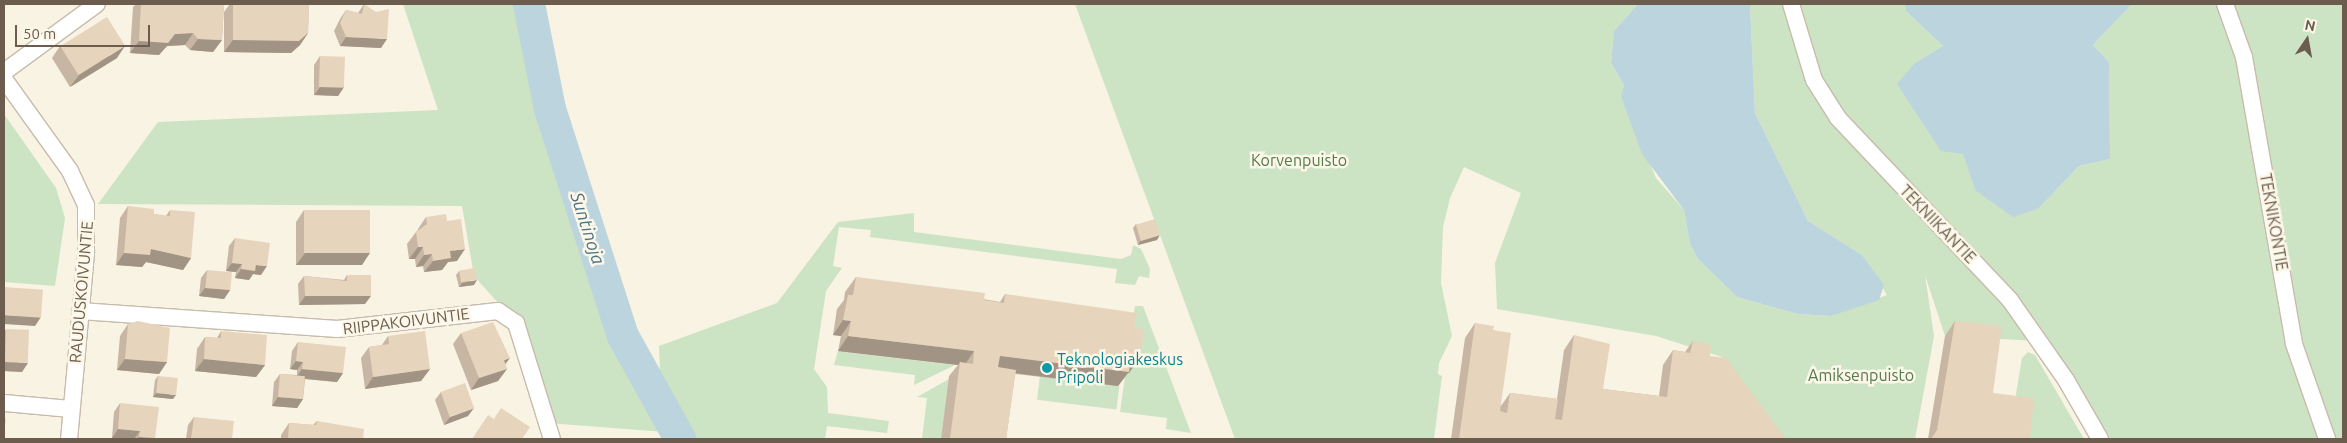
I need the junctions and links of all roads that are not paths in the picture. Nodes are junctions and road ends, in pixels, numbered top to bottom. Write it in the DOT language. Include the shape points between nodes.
graph roads {
  1 [pos="97,4"];
  2 [pos="1791,4"];
  3 [pos="2225,4"];
  4 [pos="4,72"];
  5 [pos="4,79"];
  6 [pos="80,311"];
  7 [pos="4,403"];
  8 [pos="71,409"];
  9 [pos="69,439"];
  10 [pos="552,439"];
  11 [pos="2100,439"];
  12 [pos="2327,439"];
  1 -- 4 [label="street"];
  2 -- 11 [label="street, TEKNIIKANTIE" via="1814,80 1838,118 2010,300 2071,388"];
  3 -- 12 [label="street, TEKNIKONTIE" via="2244,57 2294,344"];
  5 -- 6 [label="street, RAUDUSKOIVUNTIE" via="70,171 85,200 86,253"];
  6 -- 8 [label="street, RAUDUSKOIVUNTIE"];
  6 -- 10 [label="street, RIIPPAKOIVUNTIE" via="337,330 498,311 516,323"];
  7 -- 8 [label="street"];
  8 -- 9 [label="street, RAUDUSKOIVUNTIE"];
}
